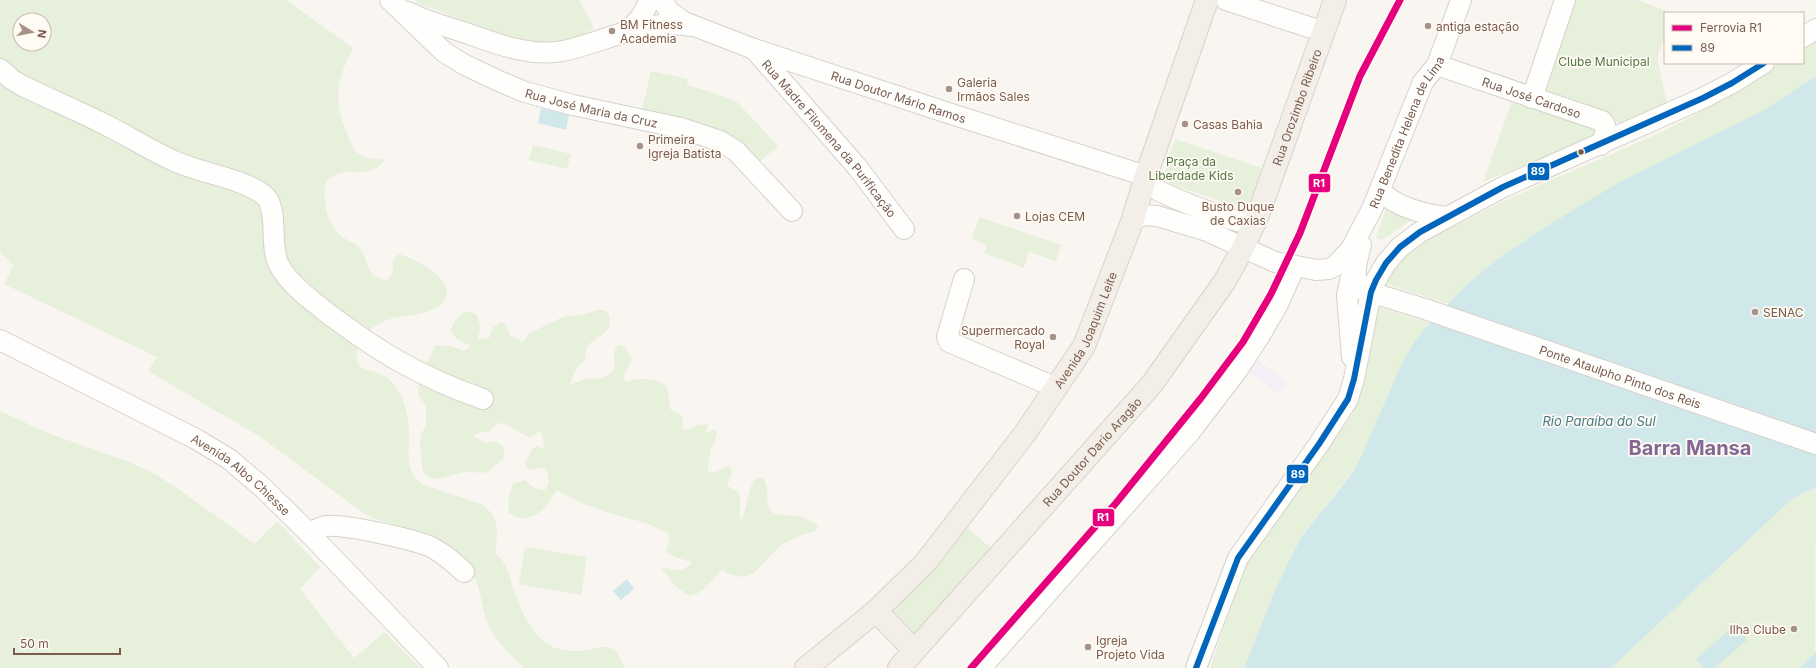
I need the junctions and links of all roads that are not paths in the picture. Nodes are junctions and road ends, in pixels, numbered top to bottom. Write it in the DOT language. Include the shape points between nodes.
graph roads {
  1 [pos="390,0"];
  2 [pos="650,0"];
  3 [pos="662,0"];
  4 [pos="1207,0"];
  5 [pos="1226,0"];
  6 [pos="1335,0"];
  7 [pos="1461,0"];
  8 [pos="1565,0"];
  9 [pos="423,25"];
  10 [pos="695,27"];
  11 [pos="1816,29"];
  12 [pos="628,31"];
  13 [pos="1324,32"];
  14 [pos="1804,36"];
  15 [pos="754,49"];
  16 [pos="1762,64"];
  17 [pos="1437,65"];
  18 [pos="0,69"];
  19 [pos="1532,98"];
  20 [pos="1601,145"];
  21 [pos="1146,176"];
  22 [pos="1380,190"];
  23 [pos="1372,209"];
  24 [pos="792,211"];
  25 [pos="1258,215"];
  26 [pos="1447,217"];
  27 [pos="1132,222"];
  28 [pos="904,229"];
  29 [pos="1361,245"];
  30 [pos="1244,246"];
  31 [pos="1295,266"];
  32 [pos="964,279"];
  33 [pos="1379,295"];
  34 [pos="0,340"];
  35 [pos="1354,379"];
  36 [pos="1057,388"];
  37 [pos="483,399"];
  38 [pos="1816,444"];
  39 [pos="309,533"];
  40 [pos="464,572"];
  41 [pos="876,611"];
  42 [pos="914,650"];
  43 [pos="438,668"];
  44 [pos="806,668"];
  45 [pos="899,668"];
  46 [pos="981,668"];
  47 [pos="1196,668"];
  1 -- 9 [label="street, Rua José Maria da Cruz"];
  2 -- 12 [label="street" via="641,17"];
  3 -- 10 [label="street, Rua Doutor Mário Ramos" via="676,18"];
  4 -- 21 [label="main road, Avenida Joaquim Leite"];
  5 -- 13 [label="street"];
  6 -- 13 [label="main road, Rua Orozimbo Ribeiro"];
  7 -- 17 [label="street, Rua Benedita Helena de Lima"];
  8 -- 19 [label="street"];
  9 -- 12 [label="street, Rua José Maria da Cruz" via="505,46 548,53 571,49"];
  9 -- 24 [label="street, Rua José Maria da Cruz" via="444,52 464,65 526,92 573,105 681,128 720,141 736,152"];
  10 -- 12 [label="street, Rua José Maria da Cruz" via="660,25"];
  10 -- 15 [label="street, Rua Doutor Mário Ramos"];
  11 -- 14 [label="street"];
  13 -- 25 [label="main road, Rua Orozimbo Ribeiro"];
  15 -- 21 [label="street, Rua Doutor Mário Ramos"];
  15 -- 28 [label="street, Rua Madre Filomena da Purificação" via="858,168"];
  16 -- 20 [label="street" via="1703,98"];
  17 -- 19 [label="street, Rua José Cardoso"];
  17 -- 22 [label="street, Rua Benedita Helena de Lima" via="1423,82"];
  18 -- 37 [label="street" via="21,85 101,122 173,161 233,181 265,196 272,211 275,256 295,286 354,333 395,360 444,385"];
  19 -- 20 [label="street, Rua José Cardoso" via="1604,122 1606,131"];
  20 -- 26 [label="street" via="1516,181"];
  21 -- 25 [label="street" via="1159,191 1228,218 1246,222"];
  21 -- 27 [label="main road, Avenida Joaquim Leite"];
  22 -- 23 [label="street, Rua Benedita Helena de Lima"];
  22 -- 26 [label="street" via="1391,200 1428,214"];
  23 -- 29 [label="street"];
  23 -- 31 [label="street, Rua Benedita Helena de Lima" via="1351,249 1335,266 1322,270"];
  25 -- 30 [label="main road, Rua Doutor Dario Aragão"];
  26 -- 33 [label="street" via="1400,247 1386,263 1376,280"];
  27 -- 30 [label="street" via="1141,215 1157,216 1202,229"];
  27 -- 36 [label="main road, Avenida Joaquim Leite" via="1084,346"];
  29 -- 33 [label="street" via="1356,279 1360,288"];
  29 -- 35 [label="street" via="1350,277 1347,296"];
  30 -- 31 [label="street" via="1275,262"];
  30 -- 42 [label="main road, Rua Doutor Dario Aragão" via="1225,281 1152,384"];
  31 -- 46 [label="street" via="1278,304 1259,337 1236,372 1194,426"];
  32 -- 36 [label="street" via="947,337 949,342"];
  33 -- 35 [label="street"];
  33 -- 38 [label="street, Ponte Ataulpho Pinto dos Reis"];
  34 -- 39 [label="street, Avenida Albo Chiesse" via="196,439 229,459"];
  35 -- 47 [label="street" via="1342,409 1238,558"];
  36 -- 41 [label="main road, Avenida Joaquim Leite" via="1022,438 925,563"];
  39 -- 40 [label="street" via="332,526 407,539 429,546 445,555"];
  39 -- 43 [label="street, Avenida Albo Chiesse"];
  41 -- 42 [label="main road"];
  41 -- 44 [label="main road, Avenida Joaquim Leite"];
  42 -- 45 [label="main road, Rua Doutor Dario Aragão"];
}
